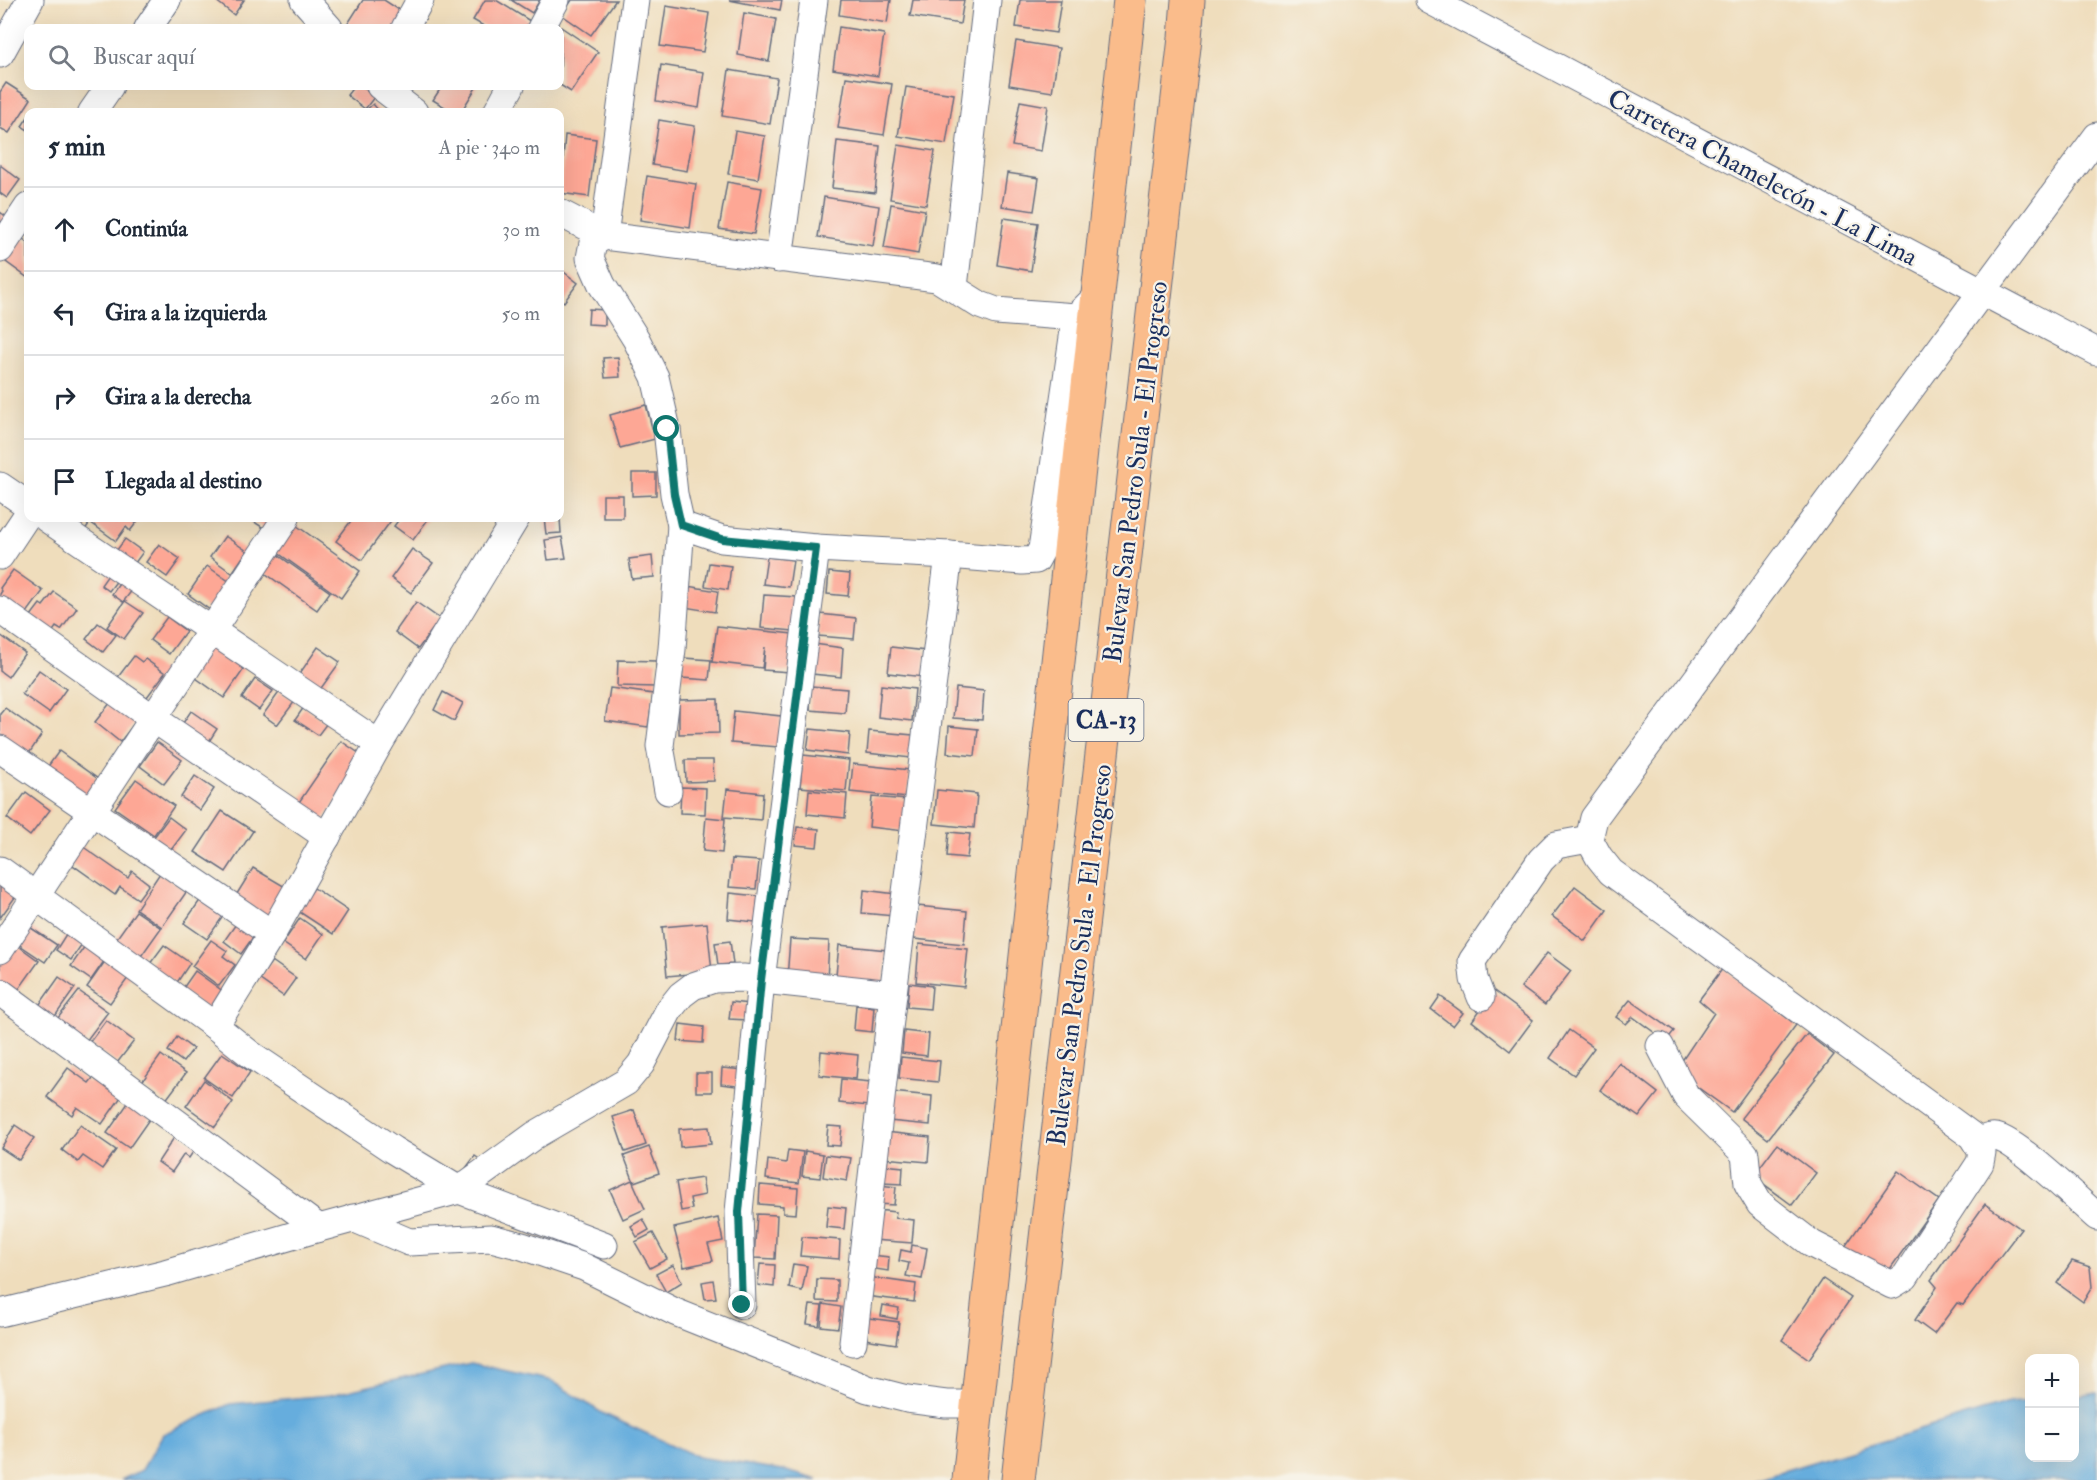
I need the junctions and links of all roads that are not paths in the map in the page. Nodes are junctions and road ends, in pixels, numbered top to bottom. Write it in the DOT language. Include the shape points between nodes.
graph roads {
  1 [pos="30,0"];
  2 [pos="167,0"];
  3 [pos="304,0"];
  4 [pos="420,0"];
  5 [pos="556,0"];
  6 [pos="635,0"];
  7 [pos="814,0"];
  8 [pos="987,0"];
  9 [pos="1130,0"];
  10 [pos="1188,0"];
  11 [pos="1430,0"];
  12 [pos="151,24"];
  13 [pos="325,24"];
  14 [pos="407,24"];
  15 [pos="543,24"];
  16 [pos="0,54"];
  17 [pos="107,90"];
  18 [pos="385,90"];
  19 [pos="509,90"];
  20 [pos="95,108"];
  21 [pos="409,108"];
  22 [pos="499,108"];
  23 [pos="2097,136"];
  24 [pos="24,213"];
  25 [pos="564,215"];
  26 [pos="604,236"];
  27 [pos="0,249"];
  28 [pos="780,259"];
  29 [pos="954,287"];
  30 [pos="1981,292"];
  31 [pos="1087,306"];
  32 [pos="2097,352"];
  33 [pos="0,486"];
  34 [pos="24,502"];
  35 [pos="24,520"];
  36 [pos="52,522"];
  37 [pos="283,522"];
  38 [pos="514,522"];
  39 [pos="681,525"];
  40 [pos="816,548"];
  41 [pos="949,555"];
  42 [pos="0,556"];
  43 [pos="0,610"];
  44 [pos="211,632"];
  45 [pos="154,719"];
  46 [pos="379,744"];
  47 [pos="0,749"];
  48 [pos="669,791"];
  49 [pos="92,811"];
  50 [pos="327,837"];
  51 [pos="1589,839"];
  52 [pos="0,870"];
  53 [pos="37,895"];
  54 [pos="272,934"];
  55 [pos="0,950"];
  56 [pos="761,980"];
  57 [pos="0,992"];
  58 [pos="893,994"];
  59 [pos="1481,997"];
  60 [pos="215,1026"];
  61 [pos="1660,1046"];
  62 [pos="1978,1142"];
  63 [pos="459,1190"];
  64 [pos="2097,1216"];
  65 [pos="353,1218"];
  66 [pos="319,1228"];
  67 [pos="604,1245"];
  68 [pos="742,1305"];
  69 [pos="0,1313"];
  70 [pos="853,1342"];
  71 [pos="976,1419"];
  72 [pos="969,1480"];
  73 [pos="1018,1480"];
  1 -- 16 [label="street"];
  2 -- 12 [label="street"];
  3 -- 13 [label="street"];
  4 -- 14 [label="street"];
  5 -- 15 [label="street"];
  6 -- 26 [label="street"];
  7 -- 28 [label="street"];
  8 -- 29 [label="street"];
  9 -- 31 [label="main road, Bulevar San Pedro Sula - El Progreso / CA-13"];
  10 -- 73 [label="main road, Bulevar San Pedro Sula - El Progreso / CA-13"];
  11 -- 30 [label="street, Carretera Chamelecón - La Lima"];
  17 -- 20 [label="street"];
  18 -- 21 [label="street"];
  19 -- 22 [label="street"];
  23 -- 30 [label="street"];
  24 -- 27 [label="street"];
  25 -- 26 [label="street"];
  26 -- 28 [label="street"];
  26 -- 39 [label="street" via="592,243 590,258 656,377"];
  28 -- 29 [label="street" via="936,278"];
  29 -- 31 [label="street" via="996,311"];
  30 -- 32 [label="street, Carretera Chamelecón - La Lima"];
  30 -- 51 [label="street" via="1594,818"];
  31 -- 41 [label="street" via="1042,549 1036,560"];
  31 -- 71 [label="main road, Bulevar San Pedro Sula - El Progreso / CA-13"];
  33 -- 34 [label="street"];
  35 -- 42 [label="street"];
  36 -- 44 [label="street"];
  37 -- 44 [label="street"];
  38 -- 46 [label="street"];
  39 -- 40 [label="street" via="722,539"];
  39 -- 48 [label="street" via="660,746"];
  40 -- 41 [label="street"];
  40 -- 56 [label="street"];
  41 -- 58 [label="street"];
  43 -- 45 [label="street"];
  44 -- 45 [label="street"];
  44 -- 46 [label="street"];
  45 -- 49 [label="street"];
  45 -- 50 [label="street"];
  46 -- 50 [label="street"];
  47 -- 49 [label="street"];
  49 -- 53 [label="street"];
  49 -- 54 [label="street"];
  50 -- 54 [label="street"];
  51 -- 59 [label="street" via="1556,845 1541,860 1472,961"];
  51 -- 62 [label="street" via="1611,872"];
  52 -- 53 [label="street"];
  53 -- 55 [label="street"];
  53 -- 60 [label="street"];
  54 -- 60 [label="street"];
  56 -- 58 [label="street"];
  56 -- 63 [label="street" via="714,979 681,994 641,1064 626,1082 535,1135"];
  56 -- 68 [label="street" via="739,1212"];
  57 -- 66 [label="street"];
  58 -- 70 [label="street"];
  60 -- 63 [label="street" via="250,1054"];
  61 -- 62 [label="street" via="1686,1096 1745,1154 1748,1184 1760,1204 1812,1244 1892,1285 1905,1277 1980,1163 1982,1152"];
  62 -- 64 [label="street" via="1997,1137 2017,1148"];
  63 -- 65 [label="street"];
  63 -- 67 [label="street"];
  65 -- 66 [label="street"];
  65 -- 71 [label="street" via="409,1242 491,1238 522,1246 584,1267 686,1316 868,1389 946,1404"];
  66 -- 69 [label="street" via="165,1273"];
  71 -- 72 [label="main road, Bulevar San Pedro Sula - El Progreso / CA-13"];
}
